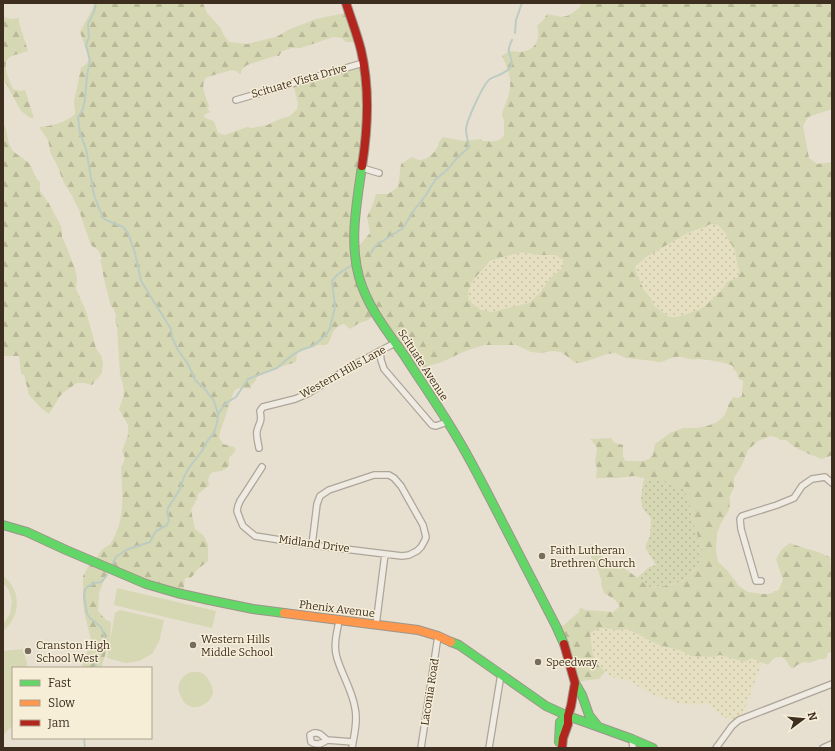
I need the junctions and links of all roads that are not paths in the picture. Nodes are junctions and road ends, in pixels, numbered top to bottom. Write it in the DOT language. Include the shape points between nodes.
graph roads {
  1 [pos="346,3"];
  2 [pos="363,62"];
  3 [pos="236,100"];
  4 [pos="362,168"];
  5 [pos="379,173"];
  6 [pos="395,343"];
  7 [pos="380,350"];
  8 [pos="447,422"];
  9 [pos="259,448"];
  10 [pos="262,467"];
  11 [pos="832,483"];
  12 [pos="3,525"];
  13 [pos="312,545"];
  14 [pos="385,554"];
  15 [pos="761,581"];
  16 [pos="339,621"];
  17 [pos="376,624"];
  18 [pos="438,636"];
  19 [pos="501,674"];
  20 [pos="575,683"];
  21 [pos="832,684"];
  22 [pos="568,716"];
  23 [pos="599,727"];
  24 [pos="632,739"];
  25 [pos="327,740"];
  26 [pos="832,744"];
  27 [pos="353,745"];
  28 [pos="421,748"];
  29 [pos="489,748"];
  30 [pos="561,748"];
  31 [pos="633,748"];
  32 [pos="653,748"];
  33 [pos="716,748"];
  34 [pos="823,748"];
  1 -- 2 [label="main road, Scituate Avenue"];
  2 -- 3 [label="street, Scituate Vista Drive"];
  2 -- 4 [label="main road, Scituate Avenue" via="368,104"];
  4 -- 5 [label="street"];
  4 -- 6 [label="main road, Scituate Avenue" via="355,224 358,268 370,302"];
  6 -- 7 [label="street, Western Hills Lane"];
  6 -- 8 [label="main road, Scituate Avenue"];
  7 -- 8 [label="street" via="384,370 432,425"];
  7 -- 9 [label="street, Western Hills Lane" via="306,394 263,407 260,411 262,420 257,431"];
  8 -- 20 [label="main road, Scituate Avenue" via="477,473 556,626"];
  10 -- 13 [label="street, Midland Drive" via="238,506 238,515 243,526 255,536"];
  11 -- 15 [label="street" via="825,477 812,479 802,486 794,498 742,516 741,530 756,581"];
  12 -- 16 [label="main road, Phenix Avenue" via="27,532 146,584 177,593 253,609"];
  13 -- 14 [label="street, Midland Drive"];
  13 -- 14 [label="street, Midland Drive" via="320,496 329,490 374,475 389,475 401,486 426,537 421,547 409,555"];
  14 -- 17 [label="street"];
  16 -- 17 [label="main road, Phenix Avenue"];
  16 -- 27 [label="street" via="336,657 356,710"];
  17 -- 18 [label="main road, Phenix Avenue" via="418,630"];
  18 -- 19 [label="main road, Phenix Avenue" via="459,645"];
  18 -- 28 [label="street, Laconia Road"];
  19 -- 22 [label="main road, Phenix Avenue" via="546,706"];
  19 -- 29 [label="street"];
  20 -- 22 [label="main road, Scituate Avenue"];
  20 -- 23 [label="main road" via="591,719"];
  21 -- 33 [label="street" via="739,720"];
  22 -- 23 [label="main road, Phenix Avenue"];
  22 -- 30 [label="main road, Scituate Avenue"];
  23 -- 24 [label="main road, Phenix Avenue"];
  24 -- 31 [label="street"];
  24 -- 32 [label="main road, Phenix Avenue"];
  25 -- 27 [label="street"];
  26 -- 34 [label="street"];
}
